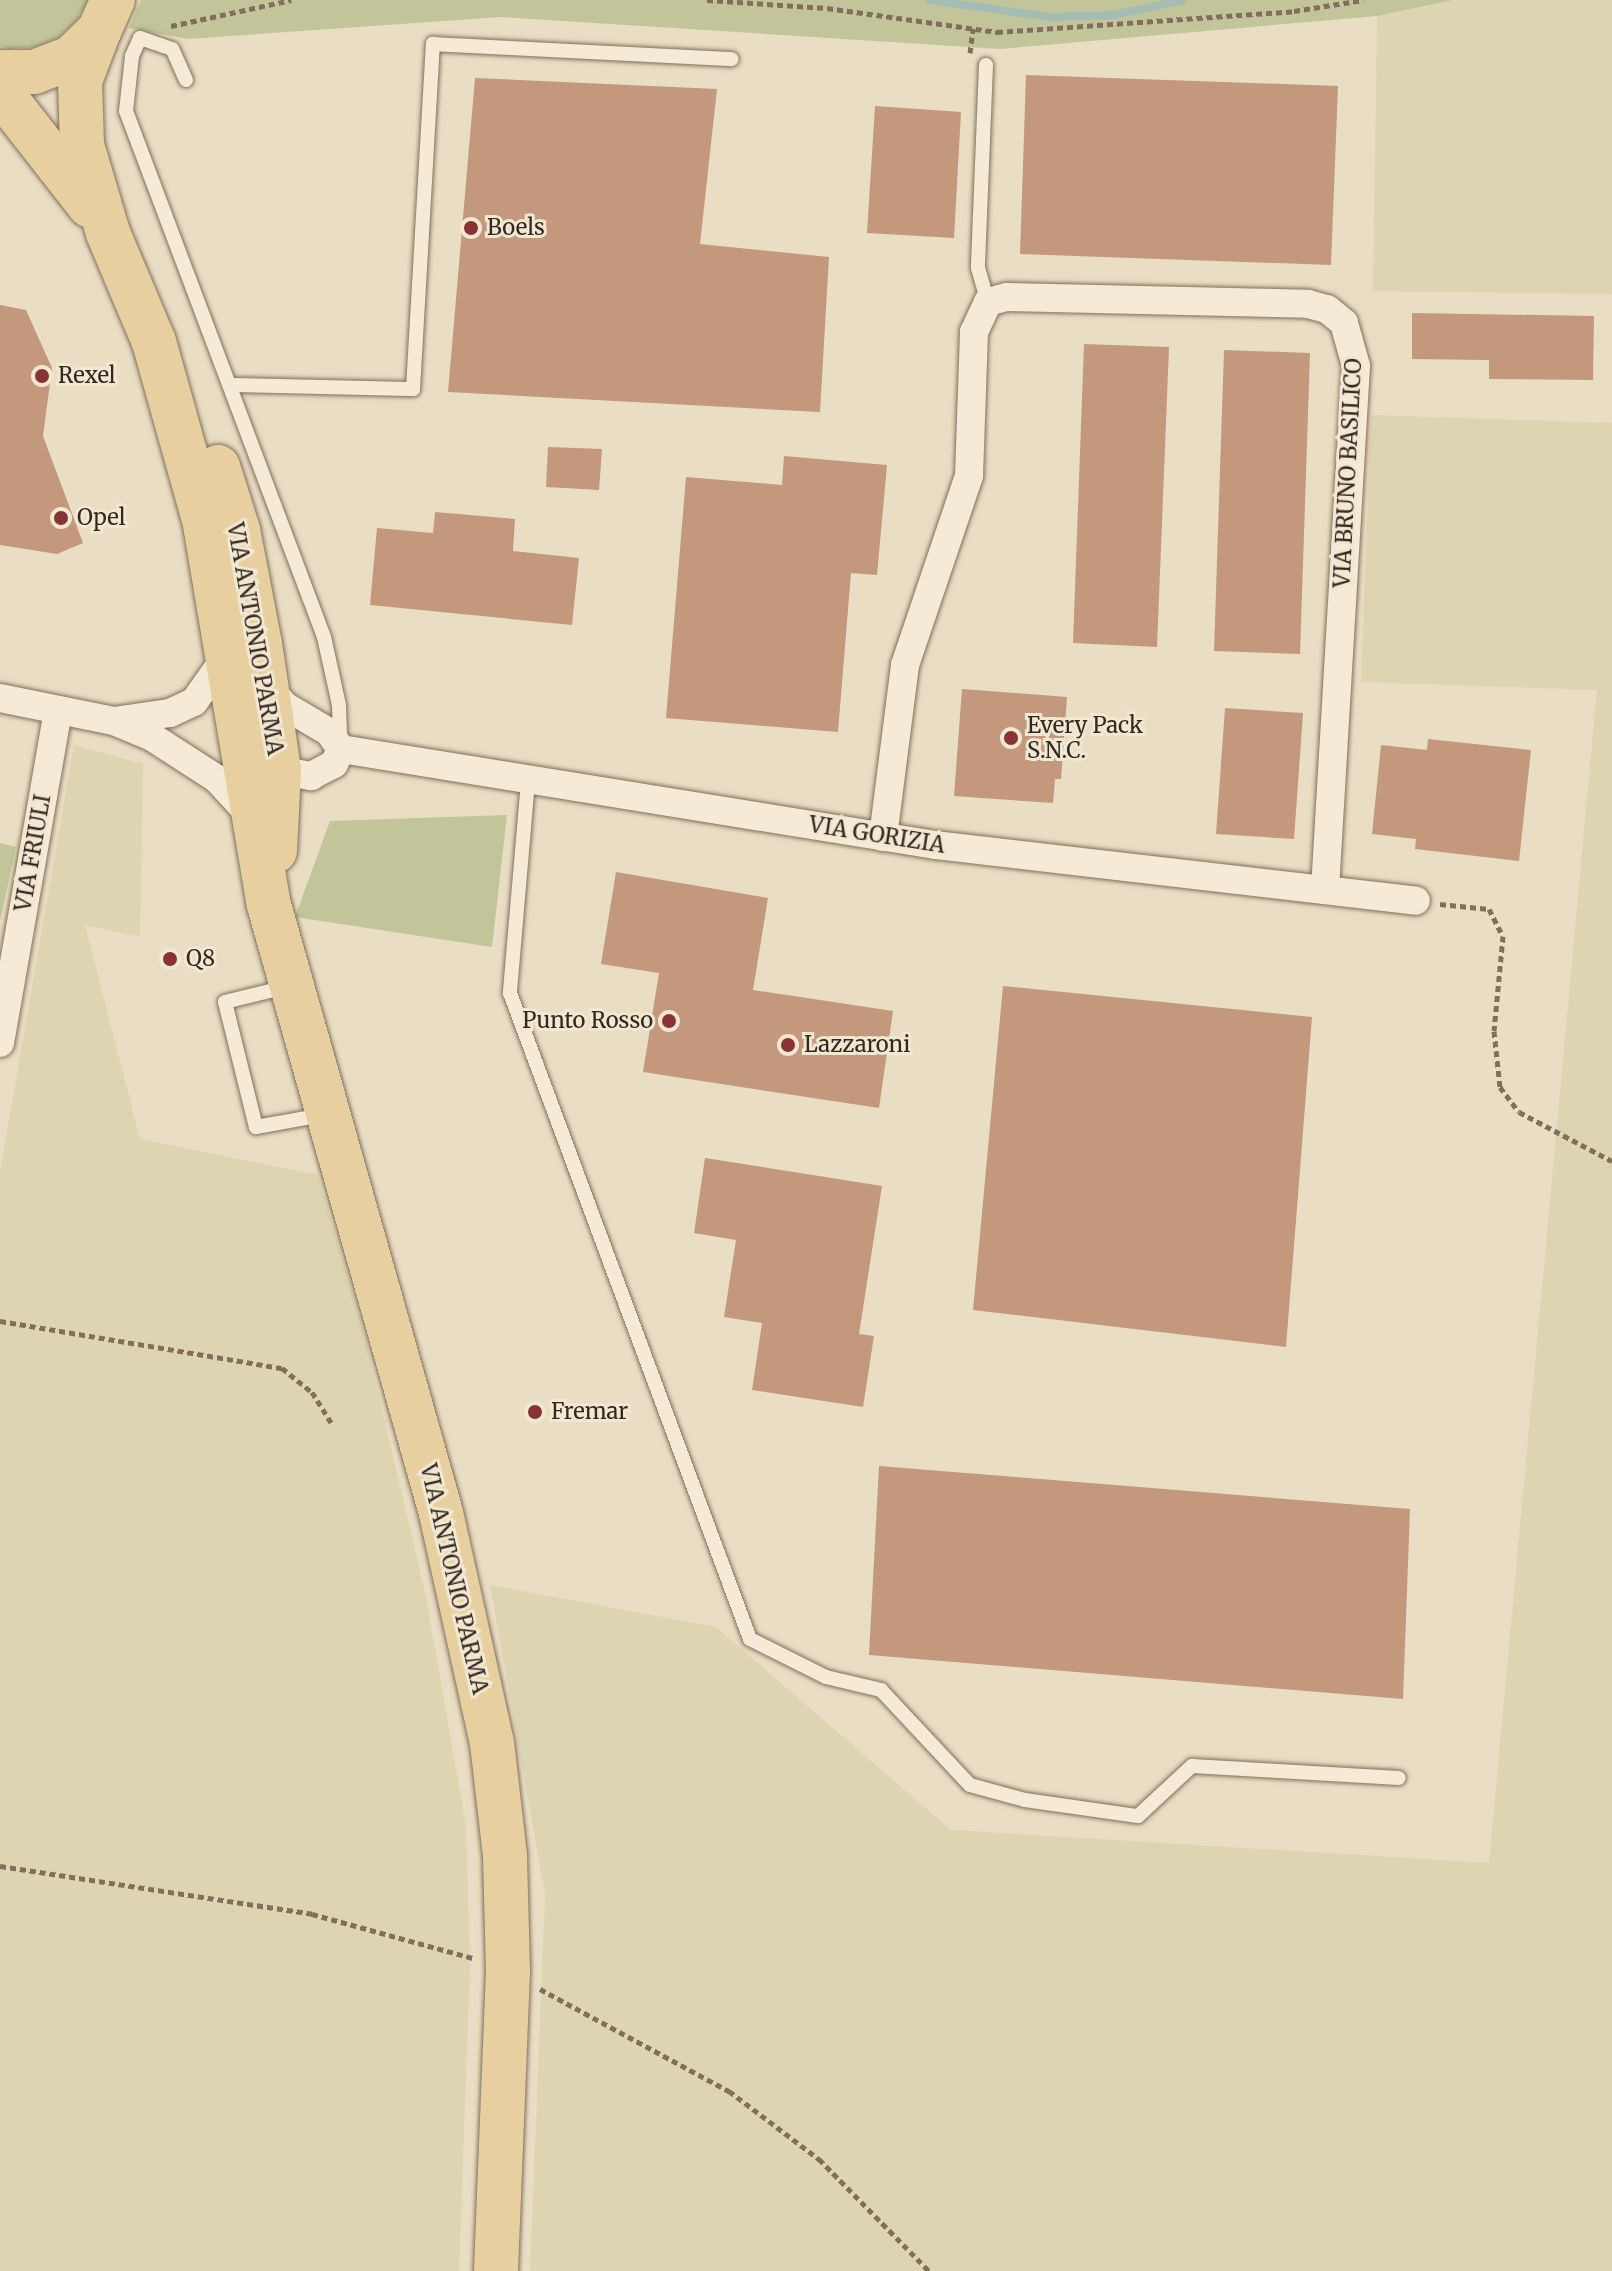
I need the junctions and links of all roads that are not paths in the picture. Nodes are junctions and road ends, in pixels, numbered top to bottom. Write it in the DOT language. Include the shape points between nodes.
graph roads {
  1 [pos="106,16"];
  2 [pos="732,59"];
  3 [pos="986,65"];
  4 [pos="0,72"];
  5 [pos="186,80"];
  6 [pos="0,91"];
  7 [pos="108,233"];
  8 [pos="988,302"];
  9 [pos="154,342"];
  10 [pos="231,385"];
  11 [pos="229,652"];
  12 [pos="267,686"];
  13 [pos="0,698"];
  14 [pos="58,711"];
  15 [pos="114,721"];
  16 [pos="341,749"];
  17 [pos="279,770"];
  18 [pos="528,781"];
  19 [pos="251,816"];
  20 [pos="883,837"];
  21 [pos="1325,890"];
  22 [pos="1416,901"];
  23 [pos="269,905"];
  24 [pos="290,986"];
  25 [pos="0,1043"];
  26 [pos="327,1113"];
  27 [pos="1399,1778"];
  28 [pos="496,2271"];
  1 -- 4 [label="main road" via="53,67"];
  1 -- 7 [label="main road, VIA ANTONIO PARMA" via="80,81 77,120"];
  2 -- 10 [label="lane" via="433,44 413,389"];
  3 -- 8 [label="lane" via="978,268"];
  5 -- 10 [label="lane" via="172,49 140,38 132,56 126,111"];
  6 -- 7 [label="main road, VIA ANTONIO PARMA"];
  7 -- 9 [label="main road, VIA ANTONIO PARMA"];
  8 -- 20 [label="street" via="974,332 969,476 905,665"];
  8 -- 21 [label="street, VIA BRUNO BASILICO" via="1007,297 1308,304 1327,309 1344,323 1356,366"];
  9 -- 11 [label="main road, VIA ANTONIO PARMA" via="205,524"];
  9 -- 12 [label="main road, VIA ANTONIO PARMA" via="211,447 238,530"];
  10 -- 16 [label="lane" via="324,637 339,705"];
  11 -- 15 [label="street" via="194,702 170,713"];
  11 -- 17 [label="street" via="239,668 253,731 262,752"];
  11 -- 19 [label="main road, VIA ANTONIO PARMA"];
  12 -- 16 [label="street" via="285,706 329,732"];
  12 -- 17 [label="main road, VIA ANTONIO PARMA"];
  13 -- 14 [label="street"];
  14 -- 15 [label="street"];
  14 -- 25 [label="street, VIA FRIULI"];
  15 -- 19 [label="street" via="185,754"];
  16 -- 17 [label="street" via="334,764 321,772 299,776"];
  16 -- 18 [label="street, VIA GORIZIA"];
  17 -- 23 [label="main road, VIA ANTONIO PARMA"];
  18 -- 20 [label="street, VIA GORIZIA"];
  18 -- 27 [label="lane" via="510,993 750,1639 826,1677 881,1690 970,1785 1010,1797 1138,1816 1192,1766"];
  19 -- 23 [label="main road, VIA ANTONIO PARMA"];
  20 -- 21 [label="street, VIA GORIZIA"];
  21 -- 22 [label="street, VIA GORIZIA"];
  23 -- 24 [label="main road, VIA ANTONIO PARMA"];
  24 -- 26 [label="main road, VIA ANTONIO PARMA"];
  24 -- 26 [label="lane" via="225,1002 256,1127"];
  26 -- 28 [label="main road, VIA ANTONIO PARMA" via="441,1513 492,1743 505,1856 508,1971"];
}
